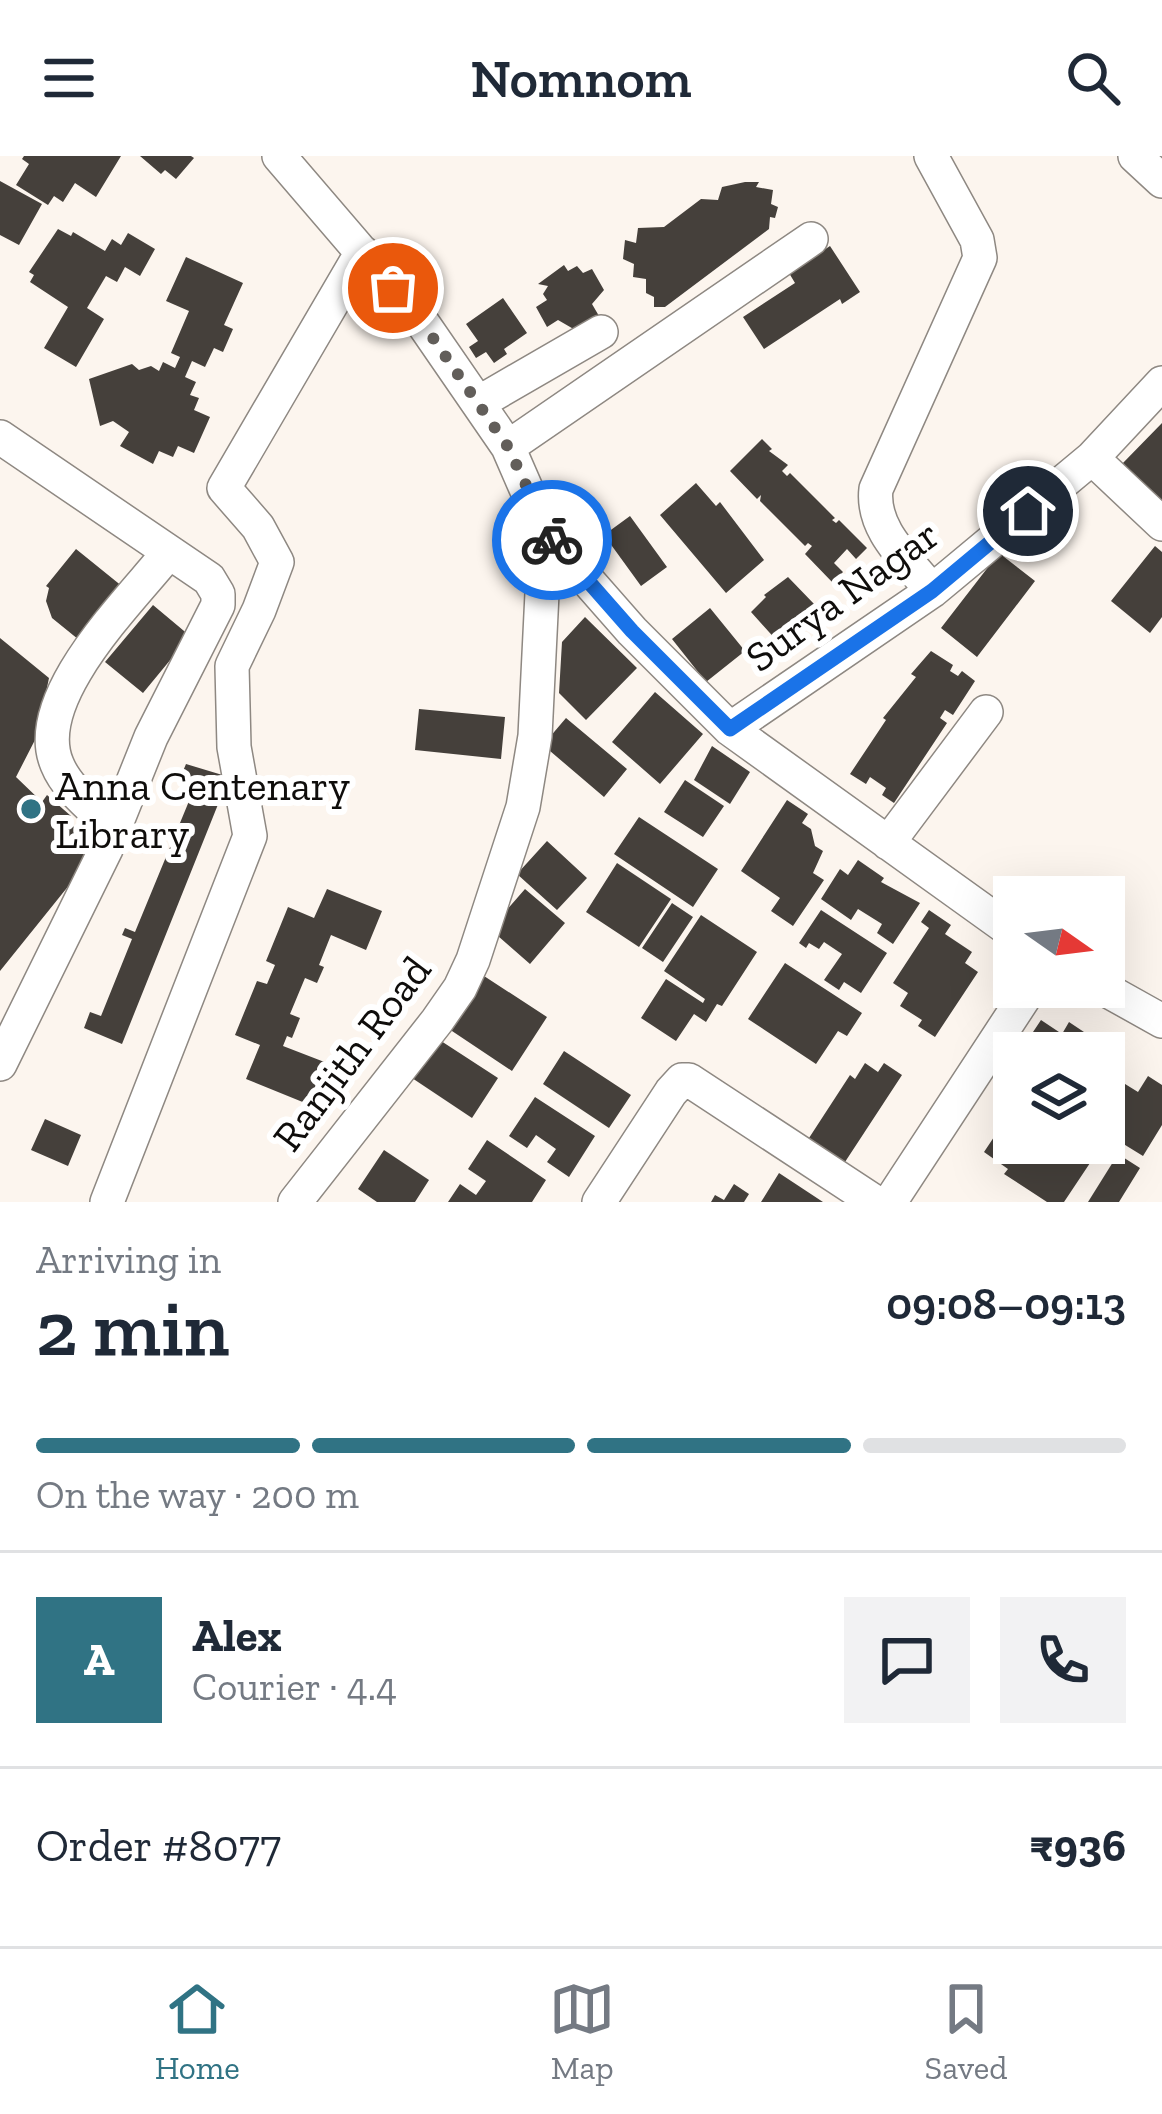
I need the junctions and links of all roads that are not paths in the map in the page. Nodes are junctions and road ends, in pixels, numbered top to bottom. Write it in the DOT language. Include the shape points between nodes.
graph roads {
  1 [pos="279,156"];
  2 [pos="931,156"];
  3 [pos="1135,156"];
  4 [pos="1162,181"];
  5 [pos="811,238"];
  6 [pos="362,252"];
  7 [pos="602,332"];
  8 [pos="1162,383"];
  9 [pos="479,402"];
  10 [pos="0,437"];
  11 [pos="508,447"];
  12 [pos="1092,458"];
  13 [pos="1162,524"];
  14 [pos="545,532"];
  15 [pos="169,552"];
  16 [pos="932,591"];
  17 [pos="986,712"];
  18 [pos="730,729"];
  19 [pos="112,826"];
  20 [pos="888,843"];
  21 [pos="993,918"];
  22 [pos="1125,1000"];
  23 [pos="1017,1008"];
  24 [pos="1162,1021"];
  25 [pos="0,1064"];
  26 [pos="106,1202"];
  27 [pos="296,1202"];
  28 [pos="599,1202"];
  29 [pos="875,1202"];
  30 [pos="890,1202"];
  1 -- 6 [label="street, Ranjith Road"];
  2 -- 16 [label="street" via="980,258 874,507"];
  3 -- 4 [label="street"];
  5 -- 11 [label="street"];
  6 -- 9 [label="street, Ranjith Road"];
  6 -- 26 [label="street" via="224,488 278,562 232,666 234,747 250,836"];
  7 -- 9 [label="street"];
  8 -- 12 [label="street, Surya Nagar"];
  9 -- 11 [label="street, Ranjith Road"];
  10 -- 15 [label="street"];
  11 -- 14 [label="street, Ranjith Road"];
  12 -- 13 [label="street"];
  12 -- 16 [label="street, Surya Nagar"];
  14 -- 18 [label="street, Ranjith Road"];
  14 -- 27 [label="street, Ranjith Road" via="538,700 523,807 473,959 436,1021"];
  15 -- 19 [label="street" via="209,579 218,605"];
  15 -- 19 [label="street" via="58,704 54,759"];
  16 -- 18 [label="street, Surya Nagar"];
  17 -- 20 [label="street"];
  18 -- 20 [label="street, Ranjith Road"];
  19 -- 25 [label="street"];
  20 -- 21 [label="street, Ranjith Road"];
  22 -- 24 [label="street"];
  23 -- 30 [label="street"];
  28 -- 29 [label="street" via="682,1080"];
}
